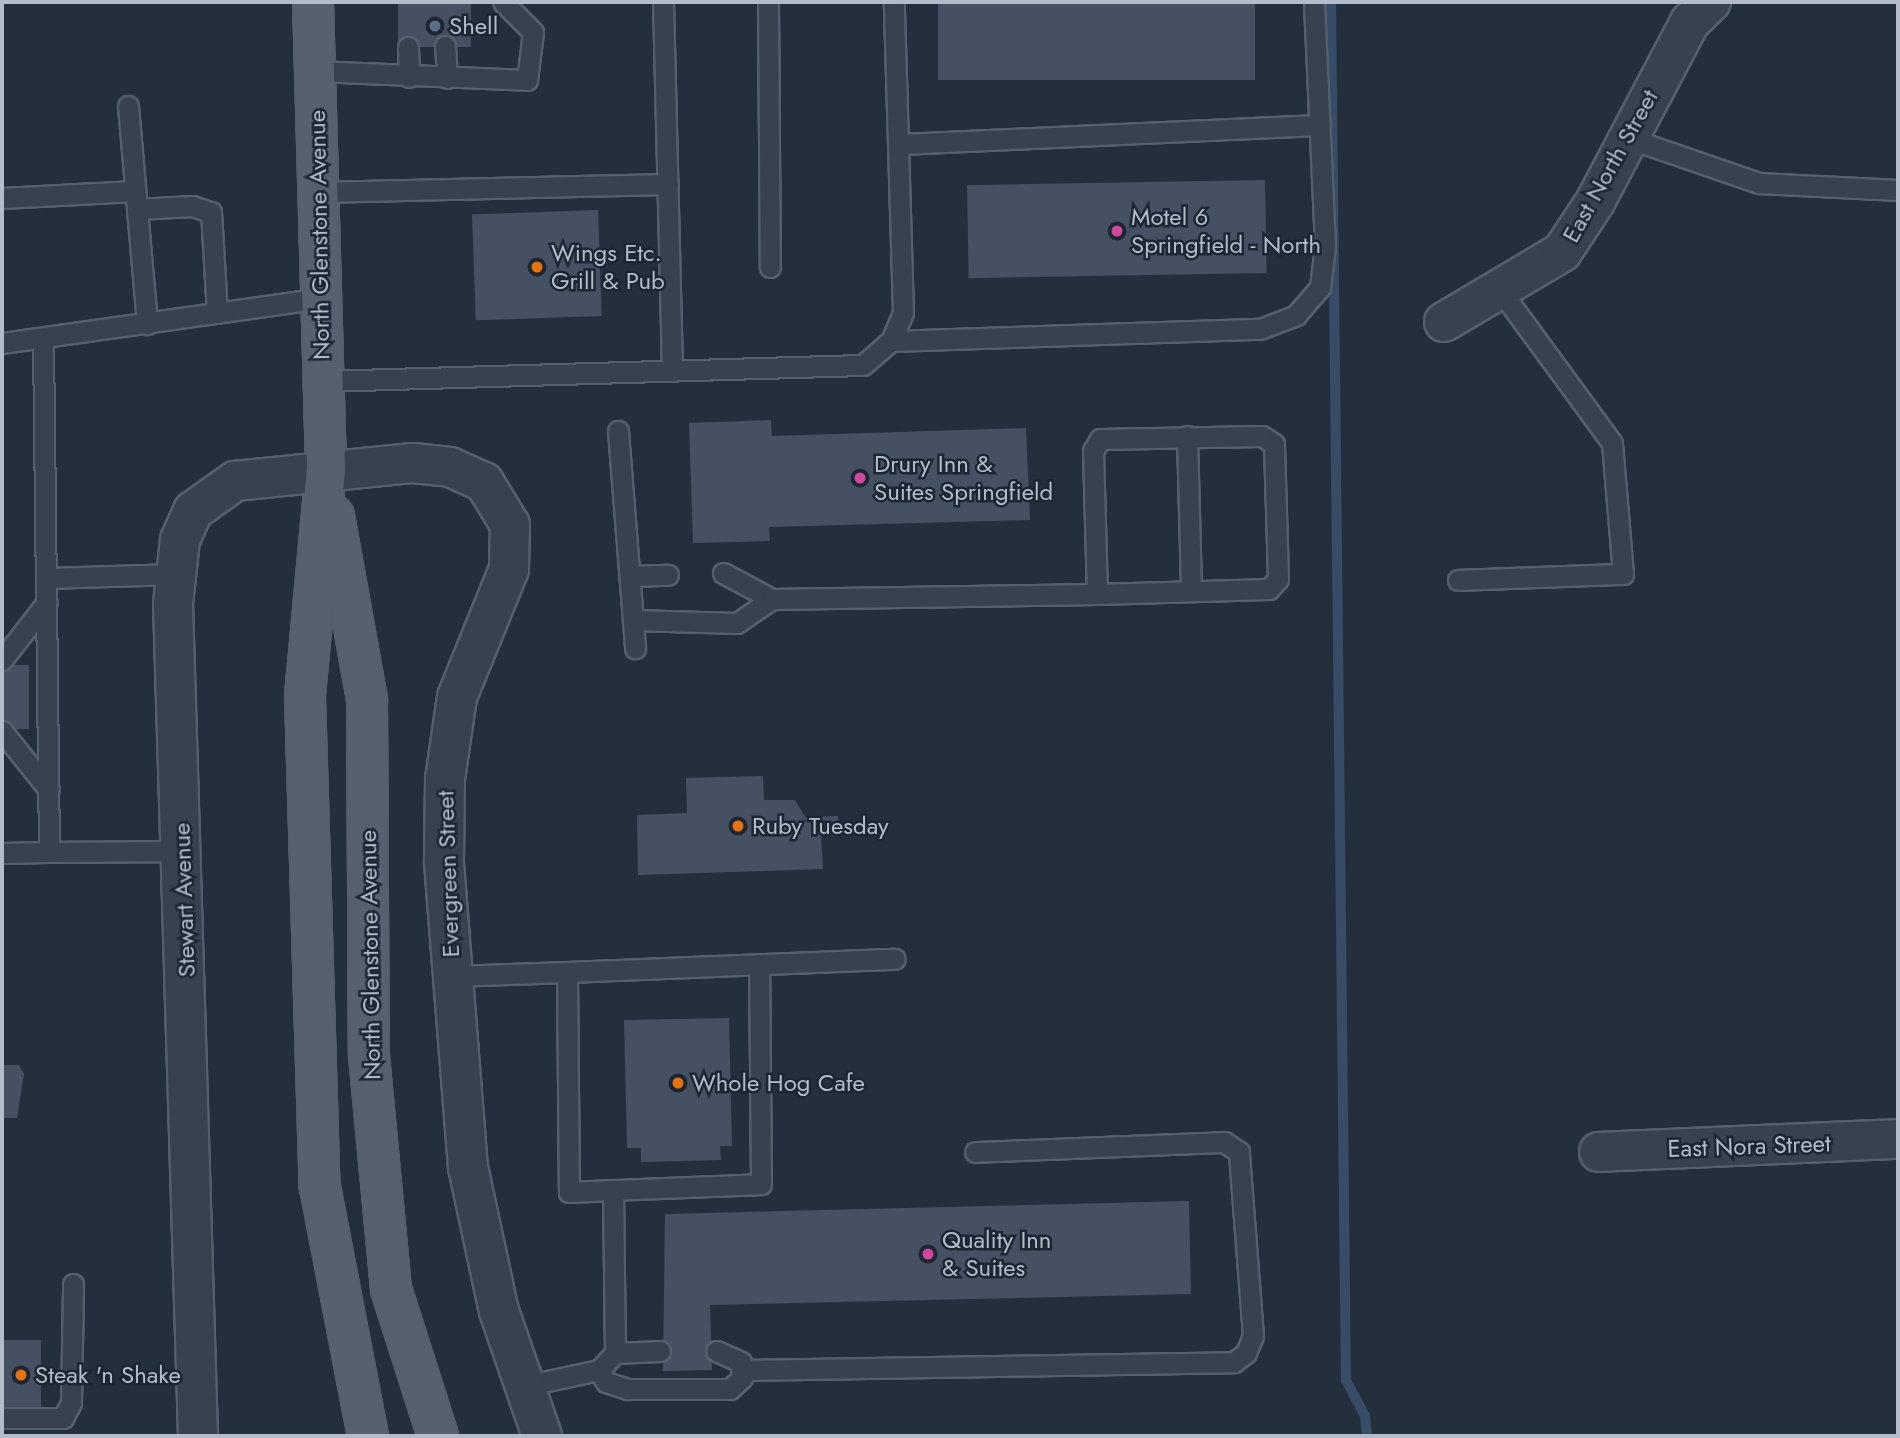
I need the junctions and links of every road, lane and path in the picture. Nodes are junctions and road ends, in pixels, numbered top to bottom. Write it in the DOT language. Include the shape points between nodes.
graph roads {
  1 [pos="313,2"];
  2 [pos="503,2"];
  3 [pos="663,2"];
  4 [pos="768,2"];
  5 [pos="894,2"];
  6 [pos="1314,2"];
  7 [pos="1711,2"];
  8 [pos="445,46"];
  9 [pos="408,47"];
  10 [pos="315,71"];
  11 [pos="409,77"];
  12 [pos="447,78"];
  13 [pos="128,106"];
  14 [pos="1320,125"];
  15 [pos="1628,138"];
  16 [pos="899,144"];
  17 [pos="668,184"];
  18 [pos="1898,190"];
  19 [pos="318,192"];
  20 [pos="2,198"];
  21 [pos="136,200"];
  22 [pos="770,267"];
  23 [pos="1500,290"];
  24 [pos="321,298"];
  25 [pos="217,313"];
  26 [pos="1444,322"];
  27 [pos="147,324"];
  28 [pos="43,340"];
  29 [pos="891,341"];
  30 [pos="2,343"];
  31 [pos="672,370"];
  32 [pos="323,381"];
  33 [pos="618,431"];
  34 [pos="1187,436"];
  35 [pos="326,469"];
  36 [pos="723,573"];
  37 [pos="176,574"];
  38 [pos="668,575"];
  39 [pos="629,576"];
  40 [pos="47,578"];
  41 [pos="1458,580"];
  42 [pos="1191,591"];
  43 [pos="1097,594"];
  44 [pos="772,599"];
  45 [pos="47,602"];
  46 [pos="633,620"];
  47 [pos="635,648"];
  48 [pos="2,660"];
  49 [pos="2,731"];
  50 [pos="49,790"];
  51 [pos="182,851"];
  52 [pos="49,852"];
  53 [pos="2,853"];
  54 [pos="895,959"];
  55 [pos="759,964"];
  56 [pos="567,972"];
  57 [pos="452,976"];
  58 [pos="1898,1139"];
  59 [pos="975,1152"];
  60 [pos="1599,1152"];
  61 [pos="613,1190"];
  62 [pos="72,1284"];
  63 [pos="660,1351"];
  64 [pos="716,1351"];
  65 [pos="615,1353"];
  66 [pos="599,1370"];
  67 [pos="742,1370"];
  68 [pos="524,1386"];
  69 [pos="2,1418"];
  70 [pos="198,1436"];
  71 [pos="368,1436"];
  72 [pos="438,1436"];
  73 [pos="542,1436"];
  1 -- 10 [label="main road, North Glenstone Avenue"];
  2 -- 12 [label="lane" via="533,32 527,80"];
  3 -- 17 [label="lane"];
  4 -- 22 [label="lane"];
  5 -- 16 [label="lane"];
  6 -- 14 [label="lane"];
  7 -- 15 [label="street, East North Street" via="1690,22"];
  8 -- 12 [label="lane"];
  9 -- 11 [label="lane"];
  10 -- 11 [label="lane"];
  10 -- 19 [label="main road, North Glenstone Avenue"];
  11 -- 12 [label="lane"];
  13 -- 21 [label="lane"];
  14 -- 16 [label="lane"];
  14 -- 29 [label="lane" via="1325,246 1320,287 1296,315 1260,329"];
  15 -- 18 [label="lane" via="1759,183"];
  15 -- 23 [label="street, East North Street" via="1562,252"];
  16 -- 29 [label="lane" via="903,313"];
  17 -- 19 [label="lane"];
  17 -- 31 [label="lane"];
  19 -- 24 [label="main road, North Glenstone Avenue"];
  20 -- 21 [label="lane"];
  21 -- 25 [label="lane" via="211,212"];
  21 -- 27 [label="lane"];
  23 -- 26 [label="street, East North Street"];
  23 -- 41 [label="lane" via="1612,443 1623,574"];
  24 -- 25 [label="lane"];
  24 -- 32 [label="main road, North Glenstone Avenue"];
  25 -- 27 [label="lane"];
  27 -- 28 [label="lane"];
  28 -- 30 [label="lane"];
  28 -- 40 [label="lane"];
  29 -- 31 [label="lane" via="863,365"];
  31 -- 32 [label="lane"];
  32 -- 35 [label="main road, North Glenstone Avenue"];
  33 -- 39 [label="lane"];
  34 -- 42 [label="lane"];
  34 -- 42 [label="lane" via="1262,436 1274,444 1278,566 1278,579 1269,589"];
  34 -- 43 [label="lane" via="1101,439 1093,451"];
  35 -- 37 [label="street, Stewart Avenue" via="254,475 217,491 183,530"];
  35 -- 57 [label="street, Evergreen Street" via="450,467 492,488 510,525 509,569 468,666 450,738 443,821"];
  35 -- 71 [label="main road, North Glenstone Avenue" via="305,696 320,1186"];
  35 -- 72 [label="main road, North Glenstone Avenue" via="367,700 369,1056 391,1289"];
  36 -- 44 [label="lane"];
  37 -- 40 [label="lane"];
  37 -- 51 [label="street, Stewart Avenue"];
  38 -- 39 [label="lane"];
  39 -- 46 [label="lane"];
  40 -- 45 [label="lane"];
  42 -- 43 [label="lane"];
  43 -- 44 [label="lane"];
  44 -- 46 [label="lane" via="737,624"];
  45 -- 48 [label="lane"];
  45 -- 50 [label="lane"];
  46 -- 47 [label="lane"];
  49 -- 50 [label="lane"];
  50 -- 52 [label="lane"];
  51 -- 52 [label="lane"];
  51 -- 70 [label="street, Stewart Avenue"];
  52 -- 53 [label="lane"];
  54 -- 55 [label="lane"];
  55 -- 56 [label="lane"];
  55 -- 61 [label="lane" via="761,1184"];
  56 -- 57 [label="lane"];
  56 -- 61 [label="lane" via="569,1192"];
  57 -- 68 [label="street, Evergreen Street" via="474,1204"];
  58 -- 60 [label="street, East Nora Street"];
  59 -- 67 [label="lane" via="1224,1142 1239,1152 1254,1336 1246,1353 1234,1362"];
  61 -- 65 [label="lane"];
  62 -- 69 [label="lane" via="71,1403 63,1418"];
  63 -- 65 [label="lane"];
  64 -- 67 [label="lane" via="734,1355"];
  65 -- 66 [label="lane"];
  66 -- 67 [label="lane" via="615,1387 657,1390 730,1389"];
  66 -- 68 [label="lane"];
  68 -- 73 [label="street, Evergreen Street"];
}
